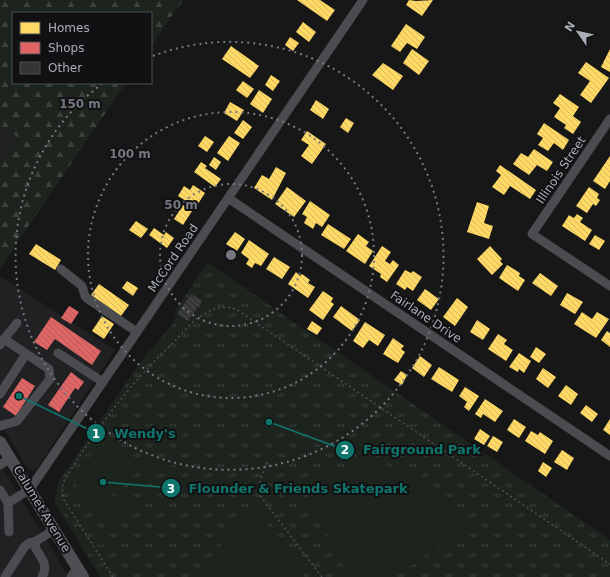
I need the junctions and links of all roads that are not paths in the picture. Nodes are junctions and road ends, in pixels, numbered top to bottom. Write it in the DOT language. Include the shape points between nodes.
graph roads {
  1 [pos="359,1"];
  2 [pos="610,119"];
  3 [pos="228,198"];
  4 [pos="61,269"];
  5 [pos="610,286"];
  6 [pos="17,323"];
  7 [pos="137,332"];
  8 [pos="2,342"];
  9 [pos="58,353"];
  10 [pos="26,354"];
  11 [pos="103,382"];
  12 [pos="0,394"];
  13 [pos="0,426"];
  14 [pos="0,442"];
  15 [pos="610,456"];
  16 [pos="5,461"];
  17 [pos="30,489"];
  18 [pos="0,490"];
  19 [pos="8,503"];
  20 [pos="54,530"];
  21 [pos="9,532"];
  22 [pos="36,541"];
  23 [pos="77,574"];
  24 [pos="6,577"];
  25 [pos="42,577"];
  1 -- 3 [label="street, McCord Road"];
  2 -- 5 [label="street, Illinois Street" via="532,234"];
  3 -- 7 [label="street, McCord Road"];
  3 -- 15 [label="street, Fairlane Drive"];
  4 -- 7 [label="street" via="82,286 88,299"];
  6 -- 8 [label="street"];
  7 -- 11 [label="street, McCord Road"];
  8 -- 10 [label="street"];
  9 -- 11 [label="street"];
  10 -- 12 [label="street"];
  10 -- 13 [label="street" via="49,369 50,380 17,421"];
  11 -- 17 [label="street, McCord Road"];
  14 -- 16 [label="main road, Calumet Avenue"];
  16 -- 17 [label="main road, Calumet Avenue"];
  17 -- 19 [label="street"];
  17 -- 20 [label="main road, Calumet Avenue"];
  18 -- 19 [label="street"];
  19 -- 21 [label="street"];
  20 -- 22 [label="street"];
  20 -- 23 [label="main road, Calumet Avenue"];
  22 -- 24 [label="street" via="25,546"];
  22 -- 25 [label="street" via="35,547 45,564"];
}
